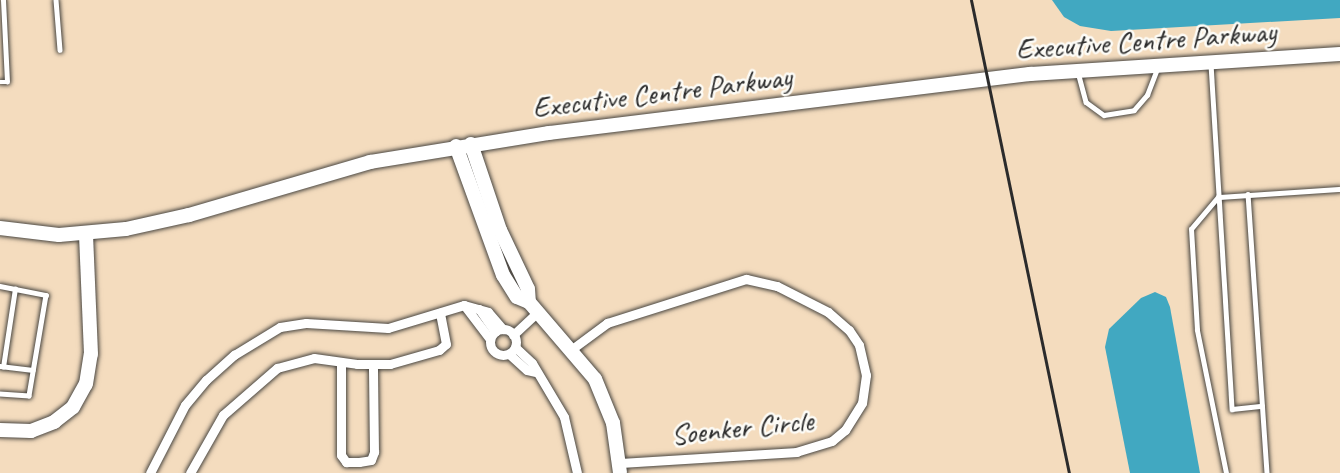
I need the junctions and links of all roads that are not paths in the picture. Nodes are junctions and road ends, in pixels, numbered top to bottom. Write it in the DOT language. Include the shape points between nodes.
graph roads {
  1 [pos="3,0"];
  2 [pos="56,0"];
  3 [pos="60,50"];
  4 [pos="1340,54"];
  5 [pos="1211,62"];
  6 [pos="1158,65"];
  7 [pos="1077,70"];
  8 [pos="0,82"];
  9 [pos="464,145"];
  10 [pos="1340,189"];
  11 [pos="1248,194"];
  12 [pos="1218,197"];
  13 [pos="0,228"];
  14 [pos="86,234"];
  15 [pos="0,286"];
  16 [pos="15,289"];
  17 [pos="464,305"];
  18 [pos="533,308"];
  19 [pos="440,313"];
  20 [pos="496,334"];
  21 [pos="513,335"];
  22 [pos="572,349"];
  23 [pos="512,350"];
  24 [pos="341,362"];
  25 [pos="373,364"];
  26 [pos="2,367"];
  27 [pos="33,370"];
  28 [pos="0,394"];
  29 [pos="1262,406"];
  30 [pos="0,430"];
  31 [pos="620,468"];
  32 [pos="150,473"];
  33 [pos="190,473"];
  34 [pos="577,473"];
  35 [pos="1226,473"];
  36 [pos="1267,473"];
  1 -- 8 [label="lane" via="7,82"];
  2 -- 3 [label="lane"];
  4 -- 5 [label="street, Executive Centre Parkway"];
  5 -- 6 [label="street, Executive Centre Parkway"];
  5 -- 12 [label="lane"];
  6 -- 7 [label="street, Executive Centre Parkway"];
  6 -- 7 [label="lane" via="1147,95 1134,110 1104,115 1086,102"];
  7 -- 9 [label="street, Executive Centre Parkway"];
  9 -- 14 [label="street, Executive Centre Parkway" via="370,162 156,223"];
  9 -- 18 [label="street"];
  10 -- 11 [label="lane"];
  11 -- 12 [label="lane"];
  11 -- 29 [label="lane"];
  12 -- 29 [label="lane" via="1232,409"];
  12 -- 35 [label="lane" via="1191,229 1192,268 1197,330"];
  13 -- 14 [label="street, Executive Centre Parkway"];
  14 -- 30 [label="street" via="91,354 86,384 73,407 54,422 31,431"];
  15 -- 16 [label="lane"];
  16 -- 26 [label="lane"];
  16 -- 27 [label="lane" via="46,294"];
  17 -- 19 [label="street"];
  17 -- 20 [label="street"];
  17 -- 20 [label="street" via="488,312"];
  18 -- 21 [label="street"];
  18 -- 22 [label="street"];
  19 -- 25 [label="street" via="446,344 439,350 412,359"];
  19 -- 32 [label="street" via="388,328 306,323 263,334 213,374 184,405"];
  20 -- 21 [label="street"];
  20 -- 23 [label="street" via="497,354"];
  21 -- 23 [label="street"];
  22 -- 31 [label="street" via="595,379 606,402"];
  22 -- 31 [label="street, Soenker Circle" via="607,322 746,279 777,286 828,312 859,345 866,375 862,404 845,430 832,441 797,452"];
  23 -- 34 [label="street" via="532,363 564,417"];
  24 -- 25 [label="street"];
  24 -- 25 [label="street" via="341,455 346,462 371,460 374,452"];
  24 -- 33 [label="street" via="314,358 277,368 223,415"];
  26 -- 27 [label="lane"];
  27 -- 28 [label="lane" via="29,396"];
  29 -- 36 [label="lane"];
}
